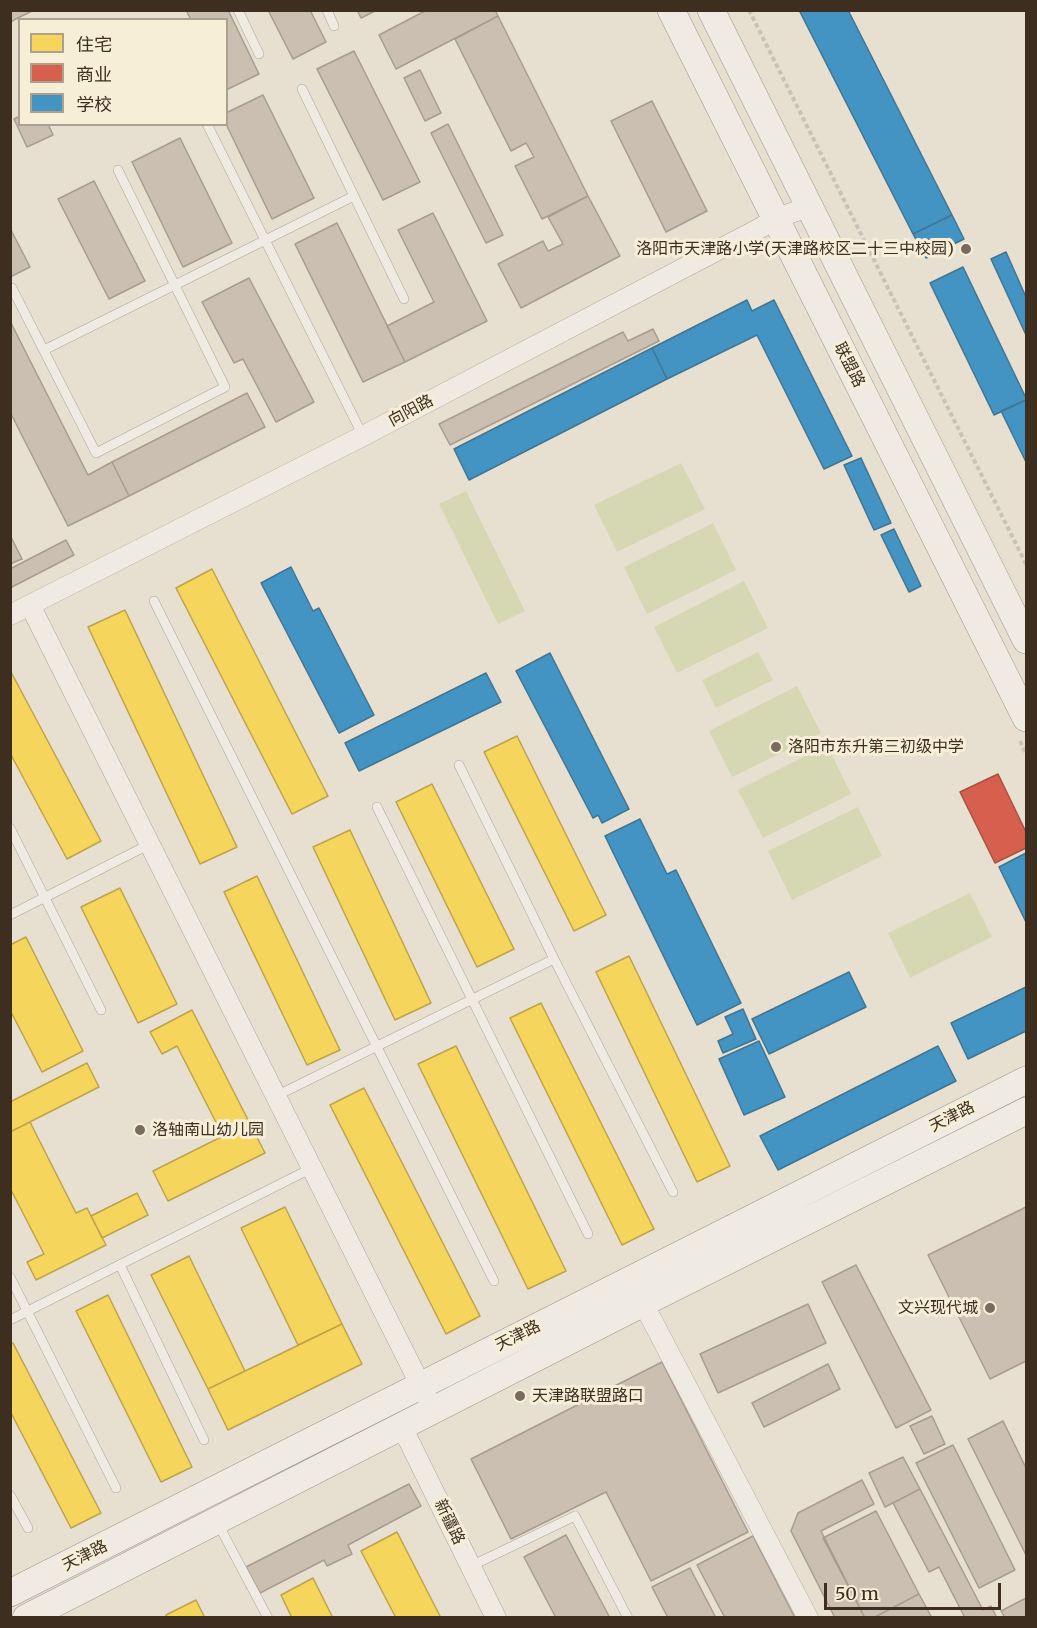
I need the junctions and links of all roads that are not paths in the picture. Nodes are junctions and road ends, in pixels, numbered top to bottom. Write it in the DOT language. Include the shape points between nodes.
graph roads {
  1 [pos="238,10"];
  2 [pos="327,10"];
  3 [pos="671,10"];
  4 [pos="711,10"];
  5 [pos="334,26"];
  6 [pos="258,54"];
  7 [pos="302,89"];
  8 [pos="208,126"];
  9 [pos="118,170"];
  10 [pos="354,196"];
  11 [pos="810,206"];
  12 [pos="775,219"];
  13 [pos="265,241"];
  14 [pos="176,284"];
  15 [pos="12,288"];
  16 [pos="404,299"];
  17 [pos="44,350"];
  18 [pos="363,436"];
  19 [pos="154,601"];
  20 [pos="30,605"];
  21 [pos="10,615"];
  22 [pos="1026,640"];
  23 [pos="1026,718"];
  24 [pos="459,765"];
  25 [pos="377,807"];
  26 [pos="10,828"];
  27 [pos="150,844"];
  28 [pos="45,897"];
  29 [pos="10,915"];
  30 [pos="554,959"];
  31 [pos="472,999"];
  32 [pos="101,1010"];
  33 [pos="377,1047"];
  34 [pos="1026,1080"];
  35 [pos="276,1096"];
  36 [pos="1026,1111"];
  37 [pos="312,1168"];
  38 [pos="673,1192"];
  39 [pos="588,1234"];
  40 [pos="120,1265"];
  41 [pos="10,1277"];
  42 [pos="494,1281"];
  43 [pos="643,1303"];
  44 [pos="27,1311"];
  45 [pos="10,1320"];
  46 [pos="421,1386"];
  47 [pos="434,1410"];
  48 [pos="402,1427"];
  49 [pos="204,1440"];
  50 [pos="116,1488"];
  51 [pos="10,1495"];
  52 [pos="210,1508"];
  53 [pos="28,1528"];
  54 [pos="471,1566"];
  55 [pos="10,1593"];
  56 [pos="26,1617"];
  57 [pos="268,1617"];
  58 [pos="496,1617"];
  59 [pos="628,1617"];
  60 [pos="808,1617"];
  1 -- 6 [label="lane"];
  2 -- 5 [label="lane"];
  3 -- 12 [label="main road, 联盟路"];
  4 -- 11 [label="main road"];
  7 -- 10 [label="lane"];
  8 -- 13 [label="lane"];
  9 -- 14 [label="lane"];
  10 -- 13 [label="lane"];
  10 -- 16 [label="lane"];
  11 -- 12 [label="street, 向阳路"];
  11 -- 22 [label="main road"];
  12 -- 18 [label="street, 向阳路"];
  12 -- 23 [label="main road, 联盟路"];
  13 -- 14 [label="lane"];
  13 -- 18 [label="lane"];
  14 -- 17 [label="lane"];
  14 -- 17 [label="lane" via="225,387 96,453"];
  15 -- 17 [label="lane"];
  18 -- 20 [label="street, 向阳路"];
  19 -- 33 [label="lane"];
  20 -- 21 [label="street, 向阳路"];
  20 -- 27 [label="street"];
  24 -- 30 [label="lane"];
  25 -- 31 [label="lane"];
  26 -- 28 [label="lane"];
  27 -- 28 [label="lane"];
  27 -- 35 [label="street"];
  28 -- 29 [label="lane"];
  28 -- 32 [label="lane"];
  30 -- 31 [label="lane"];
  30 -- 38 [label="lane"];
  31 -- 33 [label="lane"];
  31 -- 39 [label="lane"];
  33 -- 35 [label="lane"];
  33 -- 42 [label="lane"];
  34 -- 46 [label="main road, 天津路"];
  35 -- 37 [label="street"];
  36 -- 43 [label="main road, 天津路"];
  37 -- 40 [label="lane"];
  37 -- 46 [label="street"];
  40 -- 44 [label="lane"];
  40 -- 49 [label="lane"];
  41 -- 44 [label="lane"];
  43 -- 47 [label="main road, 天津路"];
  43 -- 60 [label="street"];
  44 -- 45 [label="lane"];
  44 -- 50 [label="lane"];
  46 -- 47 [label="street"];
  46 -- 52 [label="main road, 天津路"];
  47 -- 48 [label="main road, 天津路"];
  48 -- 52 [label="main road, 天津路"];
  48 -- 54 [label="street, 新疆路"];
  51 -- 53 [label="lane"];
  52 -- 55 [label="main road, 天津路"];
  52 -- 56 [label="main road, 天津路"];
  52 -- 57 [label="lane"];
  54 -- 58 [label="street, 新疆路"];
  54 -- 59 [label="lane" via="575,1516"];
}
